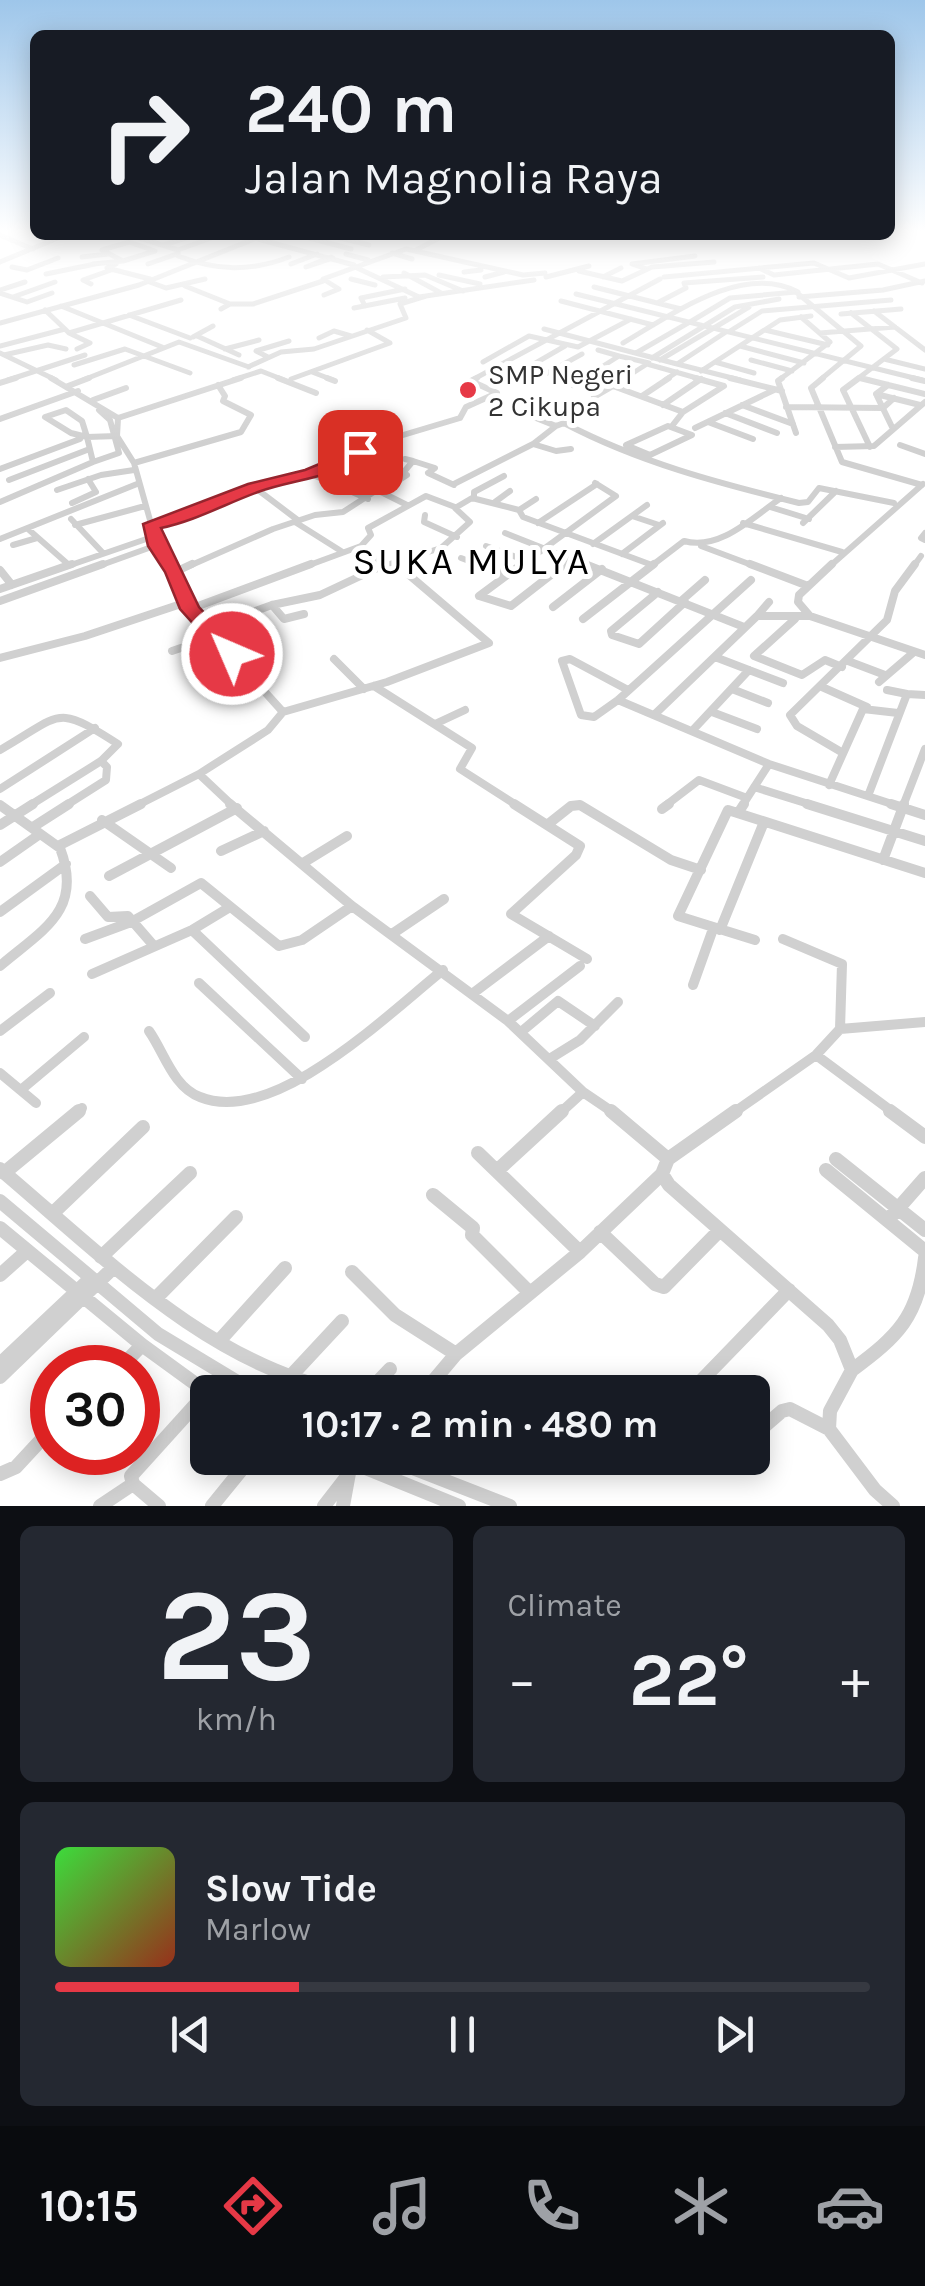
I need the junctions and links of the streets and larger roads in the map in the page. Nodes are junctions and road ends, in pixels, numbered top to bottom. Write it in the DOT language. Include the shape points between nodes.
graph roads {
  1 [pos="70,303"];
  2 [pos="170,303"];
  3 [pos="255,303"];
  4 [pos="364,303"];
  5 [pos="379,303"];
  6 [pos="402,303"];
  7 [pos="569,303"];
  8 [pos="658,303"];
  9 [pos="691,303"];
  10 [pos="721,303"];
  11 [pos="753,303"];
  12 [pos="775,303"];
  13 [pos="811,303"];
  14 [pos="849,303"];
  15 [pos="230,304"];
  16 [pos="614,304"];
  17 [pos="61,306"];
  18 [pos="365,306"];
  19 [pos="580,306"];
  20 [pos="815,306"];
  21 [pos="354,308"];
  22 [pos="901,308"];
  23 [pos="220,309"];
  24 [pos="681,309"];
  25 [pos="874,311"];
  26 [pos="600,312"];
  27 [pos="48,313"];
  28 [pos="102,313"];
  29 [pos="567,313"];
  30 [pos="851,313"];
  31 [pos="842,314"];
  32 [pos="129,315"];
  33 [pos="628,318"];
  34 [pos="672,318"];
  35 [pos="806,319"];
  36 [pos="116,320"];
  37 [pos="689,322"];
  38 [pos="0,324"];
  39 [pos="102,324"];
  40 [pos="653,325"];
  41 [pos="213,326"];
  42 [pos="703,326"];
  43 [pos="894,327"];
  44 [pos="713,328"];
  45 [pos="544,329"];
  46 [pos="796,329"];
  47 [pos="871,329"];
  48 [pos="368,330"];
  49 [pos="765,330"];
  50 [pos="67,331"];
  51 [pos="846,331"];
  52 [pos="602,332"];
  53 [pos="731,332"];
  54 [pos="560,333"];
  55 [pos="819,333"];
  56 [pos="350,336"];
  57 [pos="194,337"];
  58 [pos="319,338"];
  59 [pos="752,338"];
  60 [pos="258,340"];
  61 [pos="547,340"];
  62 [pos="288,341"];
  63 [pos="590,341"];
  64 [pos="182,342"];
  65 [pos="566,345"];
  66 [pos="828,345"];
  67 [pos="740,346"];
  68 [pos="162,347"];
  69 [pos="77,349"];
  70 [pos="225,349"];
  71 [pos="598,350"];
  72 [pos="1,351"];
  73 [pos="925,351"];
  74 [pos="636,353"];
  75 [pos="582,354"];
  76 [pos="816,354"];
  77 [pos="239,355"];
  78 [pos="144,356"];
  79 [pos="619,356"];
  80 [pos="88,357"];
  81 [pos="219,357"];
  82 [pos="268,357"];
  83 [pos="884,359"];
  84 [pos="653,360"];
  85 [pos="844,361"];
  86 [pos="205,362"];
  87 [pos="715,362"];
  88 [pos="804,363"];
  89 [pos="767,364"];
  90 [pos="74,365"];
  91 [pos="910,365"];
  92 [pos="498,366"];
  93 [pos="248,367"];
  94 [pos="110,368"];
  95 [pos="555,368"];
  96 [pos="677,368"];
  97 [pos="738,368"];
  98 [pos="872,368"];
  99 [pos="925,368"];
  100 [pos="35,371"];
  101 [pos="261,371"];
  102 [pos="792,371"];
  103 [pos="312,372"];
  104 [pos="520,372"];
  105 [pos="190,373"];
  106 [pos="528,375"];
  107 [pos="701,375"];
  108 [pos="542,376"];
  109 [pos="584,377"];
  110 [pos="860,378"];
  111 [pos="289,380"];
  112 [pos="925,381"];
  113 [pos="335,382"];
  114 [pos="0,383"];
  115 [pos="218,385"];
  116 [pos="573,385"];
  117 [pos="888,385"];
  118 [pos="68,386"];
  119 [pos="613,386"];
  120 [pos="126,388"];
  121 [pos="778,390"];
  122 [pos="730,391"];
  123 [pos="316,392"];
  124 [pos="77,393"];
  125 [pos="876,394"];
  126 [pos="642,396"];
  127 [pos="713,396"];
  128 [pos="594,397"];
  129 [pos="894,398"];
  130 [pos="93,400"];
  131 [pos="923,400"];
  132 [pos="664,405"];
  133 [pos="742,405"];
  134 [pos="786,407"];
  135 [pos="820,407"];
  136 [pos="852,408"];
  137 [pos="883,408"];
  138 [pos="684,412"];
  139 [pos="726,413"];
  140 [pos="118,418"];
  141 [pos="536,418"];
  142 [pos="0,419"];
  143 [pos="708,422"];
  144 [pos="793,424"];
  145 [pos="556,426"];
  146 [pos="672,426"];
  147 [pos="695,428"];
  148 [pos="893,429"];
  149 [pos="777,432"];
  150 [pos="796,433"];
  151 [pos="115,436"];
  152 [pos="84,439"];
  153 [pos="754,439"];
  154 [pos="533,444"];
  155 [pos="900,445"];
  156 [pos="870,446"];
  157 [pos="836,447"];
  158 [pos="571,448"];
  159 [pos="87,450"];
  160 [pos="925,454"];
  161 [pos="92,462"];
  162 [pos="134,466"];
  163 [pos="0,472"];
  164 [pos="311,474"];
  165 [pos="504,476"];
  166 [pos="88,479"];
  167 [pos="9,480"];
  168 [pos="136,484"];
  169 [pos="924,484"];
  170 [pos="454,485"];
  171 [pos="254,487"];
  172 [pos="24,490"];
  173 [pos="57,490"];
  174 [pos="510,491"];
  175 [pos="836,491"];
  176 [pos="382,492"];
  177 [pos="473,496"];
  178 [pos="436,497"];
  179 [pos="781,498"];
  180 [pos="368,499"];
  181 [pos="536,499"];
  182 [pos="0,502"];
  183 [pos="495,502"];
  184 [pos="72,503"];
  185 [pos="894,503"];
  186 [pos="406,504"];
  187 [pos="647,505"];
  188 [pos="145,506"];
  189 [pos="455,507"];
  190 [pos="770,507"];
  191 [pos="519,510"];
  192 [pos="425,515"];
  193 [pos="632,516"];
  194 [pos="297,521"];
  195 [pos="743,523"];
  196 [pos="538,524"];
  197 [pos="28,528"];
  198 [pos="505,533"];
  199 [pos="565,533"];
  200 [pos="155,535"];
  201 [pos="457,536"];
  202 [pos="37,538"];
  203 [pos="0,539"];
  204 [pos="594,544"];
  205 [pos="13,545"];
  206 [pos="361,546"];
  207 [pos="486,546"];
  208 [pos="701,546"];
  209 [pos="547,548"];
  210 [pos="341,551"];
  211 [pos="842,552"];
  212 [pos="102,553"];
  213 [pos="622,554"];
  214 [pos="921,556"];
  215 [pos="461,558"];
  216 [pos="574,558"];
  217 [pos="527,561"];
  218 [pos="652,564"];
  219 [pos="69,565"];
  220 [pos="384,565"];
  221 [pos="602,569"];
  222 [pos="0,570"];
  223 [pos="174,572"];
  224 [pos="409,575"];
  225 [pos="507,576"];
  226 [pos="633,580"];
  227 [pos="705,580"];
  228 [pos="751,580"];
  229 [pos="16,583"];
  230 [pos="808,586"];
  231 [pos="0,589"];
  232 [pos="30,591"];
  233 [pos="658,592"];
  234 [pos="0,602"];
  235 [pos="682,602"];
  236 [pos="770,602"];
  237 [pos="188,605"];
  238 [pos="272,605"];
  239 [pos="553,607"];
  240 [pos="304,614"];
  241 [pos="712,614"];
  242 [pos="757,616"];
  243 [pos="810,616"];
  244 [pos="583,619"];
  245 [pos="795,620"];
  246 [pos="744,627"];
  247 [pos="499,631"];
  248 [pos="210,633"];
  249 [pos="868,638"];
  250 [pos="488,639"];
  251 [pos="172,652"];
  252 [pos="914,652"];
  253 [pos="925,655"];
  254 [pos="714,657"];
  255 [pos="0,658"];
  256 [pos="334,659"];
  257 [pos="845,664"];
  258 [pos="242,666"];
  259 [pos="747,666"];
  260 [pos="217,674"];
  261 [pos="252,675"];
  262 [pos="783,683"];
  263 [pos="822,686"];
  264 [pos="369,688"];
  265 [pos="212,689"];
  266 [pos="732,689"];
  267 [pos="628,690"];
  268 [pos="886,690"];
  269 [pos="907,694"];
  270 [pos="925,695"];
  271 [pos="618,700"];
  272 [pos="768,702"];
  273 [pos="867,706"];
  274 [pos="465,710"];
  275 [pos="282,712"];
  276 [pos="712,712"];
  277 [pos="898,714"];
  278 [pos="654,715"];
  279 [pos="435,724"];
  280 [pos="96,728"];
  281 [pos="756,730"];
  282 [pos="692,731"];
  283 [pos="925,749"];
  284 [pos="0,750"];
  285 [pos="843,752"];
  286 [pos="101,760"];
  287 [pos="769,764"];
  288 [pos="199,774"];
  289 [pos="829,784"];
  290 [pos="754,787"];
  291 [pos="0,789"];
  292 [pos="868,796"];
  293 [pos="748,798"];
  294 [pos="0,805"];
  295 [pos="237,808"];
  296 [pos="904,808"];
  297 [pos="662,809"];
  298 [pos="738,813"];
  299 [pos="16,815"];
  300 [pos="925,815"];
  301 [pos="102,820"];
  302 [pos="764,822"];
  303 [pos="0,825"];
  304 [pos="547,825"];
  305 [pos="37,830"];
  306 [pos="264,831"];
  307 [pos="894,831"];
  308 [pos="348,836"];
  309 [pos="925,841"];
  310 [pos="58,846"];
  311 [pos="221,851"];
  312 [pos="154,854"];
  313 [pos="883,860"];
  314 [pos="0,862"];
  315 [pos="303,863"];
  316 [pos="66,864"];
  317 [pos="171,868"];
  318 [pos="701,870"];
  319 [pos="925,873"];
  320 [pos="109,876"];
  321 [pos="90,896"];
  322 [pos="444,899"];
  323 [pos="352,906"];
  324 [pos="230,907"];
  325 [pos="0,912"];
  326 [pos="131,922"];
  327 [pos="716,929"];
  328 [pos="192,930"];
  329 [pos="392,934"];
  330 [pos="549,936"];
  331 [pos="783,939"];
  332 [pos="85,940"];
  333 [pos="755,940"];
  334 [pos="154,946"];
  335 [pos="583,962"];
  336 [pos="0,966"];
  337 [pos="443,970"];
  338 [pos="92,974"];
  339 [pos="200,983"];
  340 [pos="693,985"];
  341 [pos="50,993"];
  342 [pos="472,994"];
  343 [pos="618,1002"];
  344 [pos="508,1021"];
  345 [pos="925,1022"];
  346 [pos="596,1026"];
  347 [pos="840,1029"];
  348 [pos="149,1030"];
  349 [pos="0,1031"];
  350 [pos="521,1032"];
  351 [pos="84,1037"];
  352 [pos="305,1037"];
  353 [pos="816,1055"];
  354 [pos="551,1058"];
  355 [pos="0,1074"];
  356 [pos="302,1079"];
  357 [pos="22,1090"];
  358 [pos="584,1092"];
  359 [pos="36,1103"];
  360 [pos="82,1108"];
  361 [pos="143,1127"];
  362 [pos="925,1138"];
  363 [pos="478,1153"];
  364 [pos="668,1159"];
  365 [pos="836,1159"];
  366 [pos="849,1168"];
  367 [pos="499,1169"];
  368 [pos="826,1170"];
  369 [pos="2,1171"];
  370 [pos="190,1173"];
  371 [pos="662,1174"];
  372 [pos="925,1178"];
  373 [pos="838,1180"];
  374 [pos="433,1195"];
  375 [pos="0,1202"];
  376 [pos="900,1209"];
  377 [pos="52,1214"];
  378 [pos="236,1217"];
  379 [pos="888,1220"];
  380 [pos="0,1228"];
  381 [pos="925,1230"];
  382 [pos="719,1231"];
  383 [pos="600,1232"];
  384 [pos="28,1251"];
  385 [pos="580,1252"];
  386 [pos="925,1254"];
  387 [pos="101,1257"];
  388 [pos="114,1267"];
  389 [pos="285,1268"];
  390 [pos="352,1272"];
  391 [pos="0,1275"];
  392 [pos="94,1280"];
  393 [pos="789,1290"];
  394 [pos="529,1292"];
  395 [pos="80,1294"];
  396 [pos="157,1298"];
  397 [pos="342,1321"];
  398 [pos="220,1340"];
  399 [pos="142,1345"];
  400 [pos="456,1354"];
  401 [pos="160,1358"];
  402 [pos="0,1364"];
  403 [pos="390,1369"];
  404 [pos="852,1370"];
  405 [pos="226,1375"];
  406 [pos="281,1375"];
  407 [pos="292,1375"];
  408 [pos="384,1375"];
  409 [pos="438,1375"];
  410 [pos="708,1375"];
  411 [pos="0,1377"];
  412 [pos="190,1380"];
  413 [pos="190,1412"];
  414 [pos="770,1421"];
  415 [pos="829,1429"];
  416 [pos="30,1452"];
  417 [pos="0,1474"];
  418 [pos="237,1475"];
  419 [pos="341,1475"];
  420 [pos="346,1475"];
  421 [pos="369,1475"];
  422 [pos="432,1475"];
  423 [pos="132,1484"];
  424 [pos="441,1503"];
  425 [pos="100,1506"];
  426 [pos="159,1506"];
  427 [pos="212,1506"];
  428 [pos="324,1506"];
  429 [pos="344,1506"];
  430 [pos="460,1506"];
  431 [pos="510,1506"];
  432 [pos="893,1506"];
  1 -- 17 [label="street"];
  2 -- 32 [label="street"];
  3 -- 15 [label="street"];
  4 -- 18 [label="street"];
  5 -- 18 [label="street"];
  6 -- 48 [label="street" via="406,318"];
  7 -- 19 [label="street"];
  8 -- 24 [label="street"];
  9 -- 24 [label="street"];
  10 -- 37 [label="street"];
  11 -- 42 [label="street"];
  12 -- 44 [label="street" via="748,307"];
  13 -- 20 [label="street"];
  14 -- 20 [label="street"];
  15 -- 23 [label="street"];
  16 -- 26 [label="street"];
  16 -- 34 [label="street"];
  17 -- 27 [label="street"];
  17 -- 39 [label="street"];
  18 -- 21 [label="street"];
  19 -- 26 [label="street"];
  19 -- 29 [label="street"];
  20 -- 51 [label="street"];
  20 -- 53 [label="street" via="760,312"];
  22 -- 25 [label="street"];
  24 -- 34 [label="street"];
  25 -- 30 [label="street"];
  25 -- 43 [label="street"];
  26 -- 33 [label="street"];
  26 -- 54 [label="street"];
  27 -- 38 [label="street"];
  27 -- 50 [label="street"];
  28 -- 36 [label="street"];
  30 -- 31 [label="street"];
  30 -- 47 [label="street"];
  32 -- 36 [label="street"];
  32 -- 57 [label="street"];
  33 -- 40 [label="street"];
  33 -- 52 [label="street"];
  34 -- 37 [label="street"];
  34 -- 40 [label="street"];
  35 -- 46 [label="street"];
  35 -- 49 [label="street" via="780,320"];
  35 -- 55 [label="street"];
  36 -- 39 [label="street"];
  37 -- 42 [label="street"];
  37 -- 74 [label="street"];
  39 -- 50 [label="street"];
  39 -- 68 [label="street"];
  40 -- 52 [label="street" via="625,341"];
  41 -- 57 [label="street"];
  42 -- 44 [label="street"];
  42 -- 84 [label="street"];
  43 -- 47 [label="street"];
  43 -- 73 [label="street"];
  44 -- 53 [label="street"];
  44 -- 84 [label="street"];
  45 -- 54 [label="street"];
  46 -- 55 [label="street"];
  47 -- 51 [label="street"];
  47 -- 83 [label="street" via="897,349"];
  48 -- 56 [label="street"];
  48 -- 103 [label="street" via="390,342"];
  49 -- 59 [label="street"];
  49 -- 66 [label="street"];
  50 -- 69 [label="street" via="90,344"];
  50 -- 72 [label="street"];
  51 -- 55 [label="street"];
  51 -- 85 [label="street" via="861,346"];
  52 -- 63 [label="street"];
  53 -- 59 [label="street"];
  53 -- 96 [label="street"];
  54 -- 61 [label="street"];
  54 -- 63 [label="street"];
  55 -- 66 [label="street"];
  56 -- 58 [label="street" via="334,332"];
  56 -- 82 [label="street"];
  57 -- 64 [label="street"];
  57 -- 70 [label="street"];
  59 -- 67 [label="street"];
  59 -- 76 [label="street"];
  60 -- 70 [label="street"];
  61 -- 65 [label="street"];
  61 -- 92 [label="street"];
  61 -- 92 [label="street" via="528,336 483,362"];
  62 -- 82 [label="street" via="256,351"];
  63 -- 65 [label="street"];
  63 -- 74 [label="street"];
  64 -- 68 [label="street"];
  64 -- 81 [label="street"];
  65 -- 104 [label="street"];
  66 -- 76 [label="street"];
  67 -- 87 [label="street"];
  67 -- 88 [label="street"];
  68 -- 78 [label="street"];
  69 -- 72 [label="street"];
  69 -- 80 [label="street"];
  70 -- 77 [label="street"];
  71 -- 79 [label="street"];
  72 -- 100 [label="street"];
  73 -- 91 [label="street"];
  74 -- 84 [label="street"];
  75 -- 95 [label="street"];
  76 -- 85 [label="street"];
  76 -- 88 [label="street"];
  78 -- 80 [label="street" via="126,349"];
  78 -- 94 [label="street"];
  78 -- 105 [label="street"];
  79 -- 84 [label="street"];
  79 -- 109 [label="street"];
  80 -- 90 [label="street"];
  80 -- 94 [label="street"];
  80 -- 100 [label="street"];
  81 -- 86 [label="street"];
  81 -- 93 [label="street"];
  82 -- 93 [label="street"];
  83 -- 91 [label="street"];
  83 -- 98 [label="street"];
  84 -- 96 [label="street"];
  84 -- 96 [label="street"];
  84 -- 119 [label="street"];
  85 -- 98 [label="street"];
  85 -- 135 [label="street" via="811,388"];
  87 -- 97 [label="street"];
  87 -- 107 [label="street"];
  88 -- 102 [label="street"];
  89 -- 97 [label="street" via="753,359"];
  89 -- 97 [label="street" via="751,375"];
  89 -- 102 [label="street"];
  91 -- 99 [label="street"];
  92 -- 104 [label="street"];
  92 -- 164 [label="street" via="470,383 497,393 466,407 460,418"];
  93 -- 101 [label="street"];
  94 -- 118 [label="street"];
  95 -- 108 [label="street"];
  95 -- 109 [label="street"];
  96 -- 107 [label="street"];
  96 -- 126 [label="street"];
  98 -- 110 [label="street"];
  98 -- 112 [label="street"];
  100 -- 114 [label="street"];
  100 -- 118 [label="street"];
  101 -- 111 [label="street"];
  101 -- 115 [label="street"];
  102 -- 121 [label="street" via="778,381"];
  103 -- 111 [label="street"];
  103 -- 113 [label="street"];
  104 -- 106 [label="street"];
  107 -- 121 [label="street"];
  107 -- 127 [label="street" via="724,386"];
  107 -- 132 [label="street"];
  109 -- 116 [label="street"];
  109 -- 119 [label="street"];
  110 -- 117 [label="street"];
  110 -- 136 [label="street" via="843,390"];
  111 -- 123 [label="street"];
  115 -- 140 [label="street"];
  115 -- 162 [label="street" via="223,402 251,415 241,432"];
  117 -- 125 [label="street"];
  117 -- 131 [label="street"];
  118 -- 124 [label="street"];
  119 -- 126 [label="street"];
  119 -- 128 [label="street"];
  120 -- 130 [label="street"];
  121 -- 133 [label="street"];
  121 -- 134 [label="street"];
  122 -- 127 [label="street"];
  124 -- 130 [label="street"];
  124 -- 142 [label="street"];
  124 -- 151 [label="street" via="107,415"];
  125 -- 129 [label="street"];
  125 -- 137 [label="street"];
  126 -- 132 [label="street"];
  127 -- 138 [label="street"];
  129 -- 131 [label="street"];
  129 -- 137 [label="street"];
  130 -- 140 [label="street"];
  131 -- 148 [label="street"];
  132 -- 138 [label="street"];
  133 -- 139 [label="street"];
  133 -- 144 [label="street"];
  134 -- 135 [label="street"];
  134 -- 144 [label="street"];
  135 -- 136 [label="street"];
  135 -- 157 [label="street"];
  136 -- 137 [label="street"];
  136 -- 156 [label="street"];
  137 -- 148 [label="street"];
  138 -- 146 [label="street"];
  139 -- 143 [label="street"];
  139 -- 149 [label="street"];
  140 -- 151 [label="street"];
  141 -- 145 [label="street"];
  143 -- 147 [label="street"];
  143 -- 153 [label="street"];
  144 -- 150 [label="street"];
  145 -- 154 [label="street"];
  145 -- 179 [label="street" via="564,423 692,476"];
  146 -- 146 [label="street" via="692,436 650,455 626,445"];
  148 -- 156 [label="street"];
  151 -- 152 [label="street"];
  151 -- 161 [label="street" via="119,453"];
  151 -- 162 [label="street"];
  152 -- 152 [label="street" via="86,421 67,410 44,417"];
  152 -- 159 [label="street"];
  152 -- 163 [label="street"];
  154 -- 158 [label="street"];
  154 -- 170 [label="street"];
  155 -- 160 [label="street"];
  156 -- 157 [label="street"];
  157 -- 169 [label="street" via="844,463"];
  159 -- 161 [label="street"];
  159 -- 167 [label="street"];
  161 -- 172 [label="street"];
  162 -- 166 [label="street"];
  162 -- 168 [label="street"];
  163 -- 167 [label="street"];
  164 -- 171 [label="street"];
  164 -- 180 [label="street"];
  165 -- 177 [label="street"];
  166 -- 173 [label="street"];
  166 -- 184 [label="street" via="94,494"];
  167 -- 172 [label="street"];
  168 -- 188 [label="street"];
  168 -- 197 [label="street"];
  169 -- 185 [label="street"];
  170 -- 176 [label="street" via="428,473 435,468 409,460 406,476"];
  170 -- 177 [label="street"];
  170 -- 178 [label="street"];
  171 -- 194 [label="street"];
  171 -- 200 [label="street"];
  172 -- 182 [label="street"];
  174 -- 183 [label="street"];
  175 -- 179 [label="street" via="819,488 804,503"];
  175 -- 185 [label="street"];
  175 -- 190 [label="street" via="806,521"];
  176 -- 180 [label="street"];
  176 -- 186 [label="street"];
  177 -- 183 [label="street"];
  177 -- 189 [label="street"];
  178 -- 186 [label="street"];
  178 -- 189 [label="street"];
  179 -- 190 [label="street"];
  180 -- 194 [label="street" via="332,516"];
  181 -- 191 [label="street"];
  183 -- 191 [label="street"];
  185 -- 211 [label="street"];
  186 -- 206 [label="street" via="368,528 371,535"];
  187 -- 193 [label="street"];
  188 -- 200 [label="street"];
  188 -- 212 [label="street" via="73,522"];
  189 -- 201 [label="street" via="470,521"];
  190 -- 195 [label="street"];
  191 -- 196 [label="street"];
  192 -- 201 [label="street" via="424,522"];
  193 -- 204 [label="street"];
  193 -- 213 [label="street" via="661,524"];
  194 -- 210 [label="street"];
  194 -- 223 [label="street"];
  195 -- 208 [label="street"];
  195 -- 211 [label="street"];
  196 -- 199 [label="street"];
  196 -- 199 [label="street" via="596,483 616,496"];
  197 -- 202 [label="street"];
  197 -- 203 [label="street"];
  198 -- 209 [label="street"];
  199 -- 204 [label="street"];
  199 -- 209 [label="street"];
  200 -- 212 [label="street"];
  200 -- 223 [label="street"];
  200 -- 232 [label="street"];
  201 -- 220 [label="street"];
  202 -- 205 [label="street"];
  202 -- 219 [label="street"];
  204 -- 213 [label="street"];
  206 -- 210 [label="street"];
  206 -- 220 [label="street"];
  207 -- 217 [label="street"];
  208 -- 218 [label="street" via="684,541"];
  208 -- 230 [label="street"];
  209 -- 216 [label="street"];
  209 -- 217 [label="street"];
  210 -- 237 [label="street"];
  211 -- 230 [label="street"];
  212 -- 219 [label="street"];
  213 -- 218 [label="street"];
  214 -- 249 [label="street" via="895,591 886,620"];
  215 -- 225 [label="street"];
  216 -- 221 [label="street"];
  216 -- 225 [label="street" via="512,606 480,596"];
  217 -- 225 [label="street"];
  218 -- 226 [label="street"];
  219 -- 229 [label="street"];
  220 -- 238 [label="street" via="320,595"];
  221 -- 226 [label="street"];
  221 -- 239 [label="street"];
  222 -- 229 [label="street"];
  223 -- 237 [label="street"];
  224 -- 250 [label="street"];
  226 -- 233 [label="street"];
  226 -- 244 [label="street"];
  227 -- 235 [label="street"];
  228 -- 241 [label="street"];
  229 -- 231 [label="street"];
  229 -- 232 [label="street"];
  230 -- 243 [label="street" via="798,602"];
  232 -- 234 [label="street"];
  233 -- 235 [label="street"];
  233 -- 235 [label="street" via="610,634 639,644"];
  235 -- 241 [label="street"];
  236 -- 242 [label="street"];
  237 -- 248 [label="street"];
  237 -- 255 [label="street"];
  238 -- 240 [label="street" via="284,619"];
  238 -- 248 [label="street"];
  241 -- 246 [label="street"];
  241 -- 267 [label="street"];
  242 -- 245 [label="street"];
  242 -- 246 [label="street"];
  243 -- 245 [label="street"];
  243 -- 249 [label="street"];
  245 -- 257 [label="street" via="754,656 803,676 826,660"];
  246 -- 254 [label="street"];
  247 -- 250 [label="street"];
  248 -- 251 [label="street"];
  248 -- 258 [label="street"];
  249 -- 252 [label="street"];
  249 -- 257 [label="street"];
  250 -- 264 [label="street" via="485,646"];
  252 -- 253 [label="street"];
  252 -- 257 [label="street" via="882,679"];
  254 -- 259 [label="street"];
  254 -- 278 [label="street"];
  256 -- 264 [label="street"];
  257 -- 263 [label="street"];
  258 -- 260 [label="street"];
  258 -- 261 [label="street"];
  259 -- 262 [label="street"];
  259 -- 266 [label="street"];
  261 -- 265 [label="street"];
  261 -- 275 [label="street"];
  263 -- 273 [label="street"];
  263 -- 285 [label="street" via="791,718"];
  264 -- 275 [label="street"];
  264 -- 279 [label="street"];
  266 -- 272 [label="street"];
  266 -- 276 [label="street"];
  267 -- 271 [label="street"];
  267 -- 271 [label="street" via="570,659 562,661 581,715 594,717"];
  268 -- 269 [label="street"];
  269 -- 270 [label="street"];
  269 -- 277 [label="street"];
  271 -- 278 [label="street"];
  273 -- 277 [label="street"];
  273 -- 285 [label="street"];
  274 -- 279 [label="street"];
  275 -- 288 [label="street" via="268,730"];
  276 -- 281 [label="street"];
  276 -- 282 [label="street"];
  277 -- 292 [label="street"];
  278 -- 282 [label="street"];
  279 -- 304 [label="street" via="474,750 460,769"];
  280 -- 284 [label="street" via="62,715"];
  280 -- 286 [label="street" via="118,744"];
  280 -- 291 [label="street"];
  282 -- 287 [label="street"];
  283 -- 296 [label="street"];
  285 -- 289 [label="street"];
  286 -- 299 [label="street"];
  286 -- 305 [label="street" via="106,780"];
  287 -- 289 [label="street"];
  287 -- 290 [label="street"];
  288 -- 295 [label="street"];
  288 -- 301 [label="street"];
  289 -- 292 [label="street"];
  290 -- 293 [label="street"];
  290 -- 307 [label="street"];
  292 -- 296 [label="street"];
  293 -- 297 [label="street" via="701,780"];
  293 -- 298 [label="street"];
  294 -- 299 [label="street"];
  295 -- 306 [label="street"];
  295 -- 312 [label="street"];
  296 -- 300 [label="street"];
  296 -- 307 [label="street"];
  298 -- 302 [label="street"];
  298 -- 318 [label="street" via="728,810"];
  299 -- 303 [label="street"];
  299 -- 305 [label="street"];
  301 -- 310 [label="street"];
  301 -- 312 [label="street"];
  302 -- 313 [label="street"];
  302 -- 327 [label="street"];
  304 -- 318 [label="street" via="580,805 671,860"];
  304 -- 330 [label="street" via="582,848 511,914"];
  305 -- 310 [label="street"];
  305 -- 314 [label="street"];
  306 -- 311 [label="street"];
  306 -- 315 [label="street"];
  307 -- 309 [label="street"];
  307 -- 313 [label="street"];
  308 -- 315 [label="street"];
  310 -- 316 [label="street"];
  312 -- 317 [label="street"];
  312 -- 320 [label="street"];
  313 -- 319 [label="street"];
  315 -- 323 [label="street"];
  316 -- 325 [label="street"];
  316 -- 336 [label="street" via="61,914"];
  318 -- 327 [label="street" via="678,916"];
  321 -- 326 [label="street" via="108,918 128,916"];
  322 -- 329 [label="street"];
  323 -- 324 [label="street" via="285,947"];
  323 -- 329 [label="street"];
  324 -- 326 [label="street" via="201,884"];
  324 -- 328 [label="street"];
  326 -- 332 [label="street"];
  326 -- 334 [label="street"];
  327 -- 333 [label="street"];
  327 -- 340 [label="street"];
  328 -- 334 [label="street"];
  328 -- 352 [label="street"];
  329 -- 337 [label="street"];
  330 -- 335 [label="street"];
  330 -- 342 [label="street"];
  331 -- 347 [label="street" via="842,964"];
  334 -- 338 [label="street"];
  335 -- 344 [label="street"];
  337 -- 342 [label="street"];
  337 -- 356 [label="street"];
  339 -- 356 [label="street"];
  341 -- 349 [label="street"];
  342 -- 344 [label="street"];
  343 -- 346 [label="street"];
  344 -- 350 [label="street"];
  345 -- 347 [label="street"];
  346 -- 350 [label="street" via="558,1001"];
  346 -- 354 [label="street"];
  347 -- 353 [label="street"];
  348 -- 356 [label="street" via="172,1073 201,1099 254,1100"];
  350 -- 354 [label="street"];
  351 -- 357 [label="street"];
  353 -- 362 [label="street"];
  353 -- 364 [label="street"];
  354 -- 358 [label="street"];
  355 -- 357 [label="street"];
  357 -- 359 [label="street"];
  358 -- 364 [label="street"];
  358 -- 367 [label="street"];
  360 -- 369 [label="street"];
  361 -- 377 [label="street"];
  363 -- 367 [label="street"];
  364 -- 371 [label="street"];
  365 -- 366 [label="street"];
  366 -- 373 [label="street"];
  366 -- 376 [label="street"];
  367 -- 385 [label="street"];
  368 -- 373 [label="street"];
  369 -- 377 [label="street"];
  370 -- 387 [label="street"];
  371 -- 382 [label="street"];
  371 -- 383 [label="street"];
  372 -- 376 [label="street"];
  373 -- 379 [label="street"];
  374 -- 394 [label="street" via="473,1228 472,1235"];
  375 -- 392 [label="street"];
  376 -- 379 [label="street"];
  376 -- 381 [label="street"];
  377 -- 387 [label="street"];
  378 -- 396 [label="street"];
  379 -- 386 [label="street"];
  380 -- 384 [label="street"];
  382 -- 383 [label="street" via="664,1287"];
  382 -- 393 [label="street"];
  383 -- 385 [label="street"];
  384 -- 391 [label="street"];
  384 -- 395 [label="street"];
  385 -- 394 [label="street"];
  386 -- 404 [label="street" via="906,1328"];
  387 -- 388 [label="street"];
  388 -- 392 [label="street"];
  388 -- 396 [label="street"];
  389 -- 398 [label="street"];
  390 -- 400 [label="street" via="395,1315"];
  392 -- 395 [label="street"];
  392 -- 405 [label="street" via="158,1334"];
  393 -- 404 [label="street" via="840,1340"];
  393 -- 410 [label="street"];
  394 -- 400 [label="street"];
  395 -- 399 [label="street"];
  395 -- 402 [label="street"];
  395 -- 411 [label="street"];
  396 -- 398 [label="street"];
  397 -- 407 [label="street"];
  398 -- 406 [label="street"];
  400 -- 409 [label="street"];
  401 -- 412 [label="street"];
  403 -- 408 [label="street"];
  404 -- 415 [label="street" via="830,1411"];
  413 -- 423 [label="street" via="131,1476"];
  414 -- 415 [label="street" via="790,1409"];
  415 -- 432 [label="street"];
  416 -- 417 [label="street"];
  418 -- 427 [label="street"];
  419 -- 428 [label="street"];
  420 -- 429 [label="street"];
  421 -- 424 [label="street"];
  422 -- 431 [label="street"];
  423 -- 425 [label="street"];
  423 -- 426 [label="street"];
  424 -- 430 [label="street"];
}
